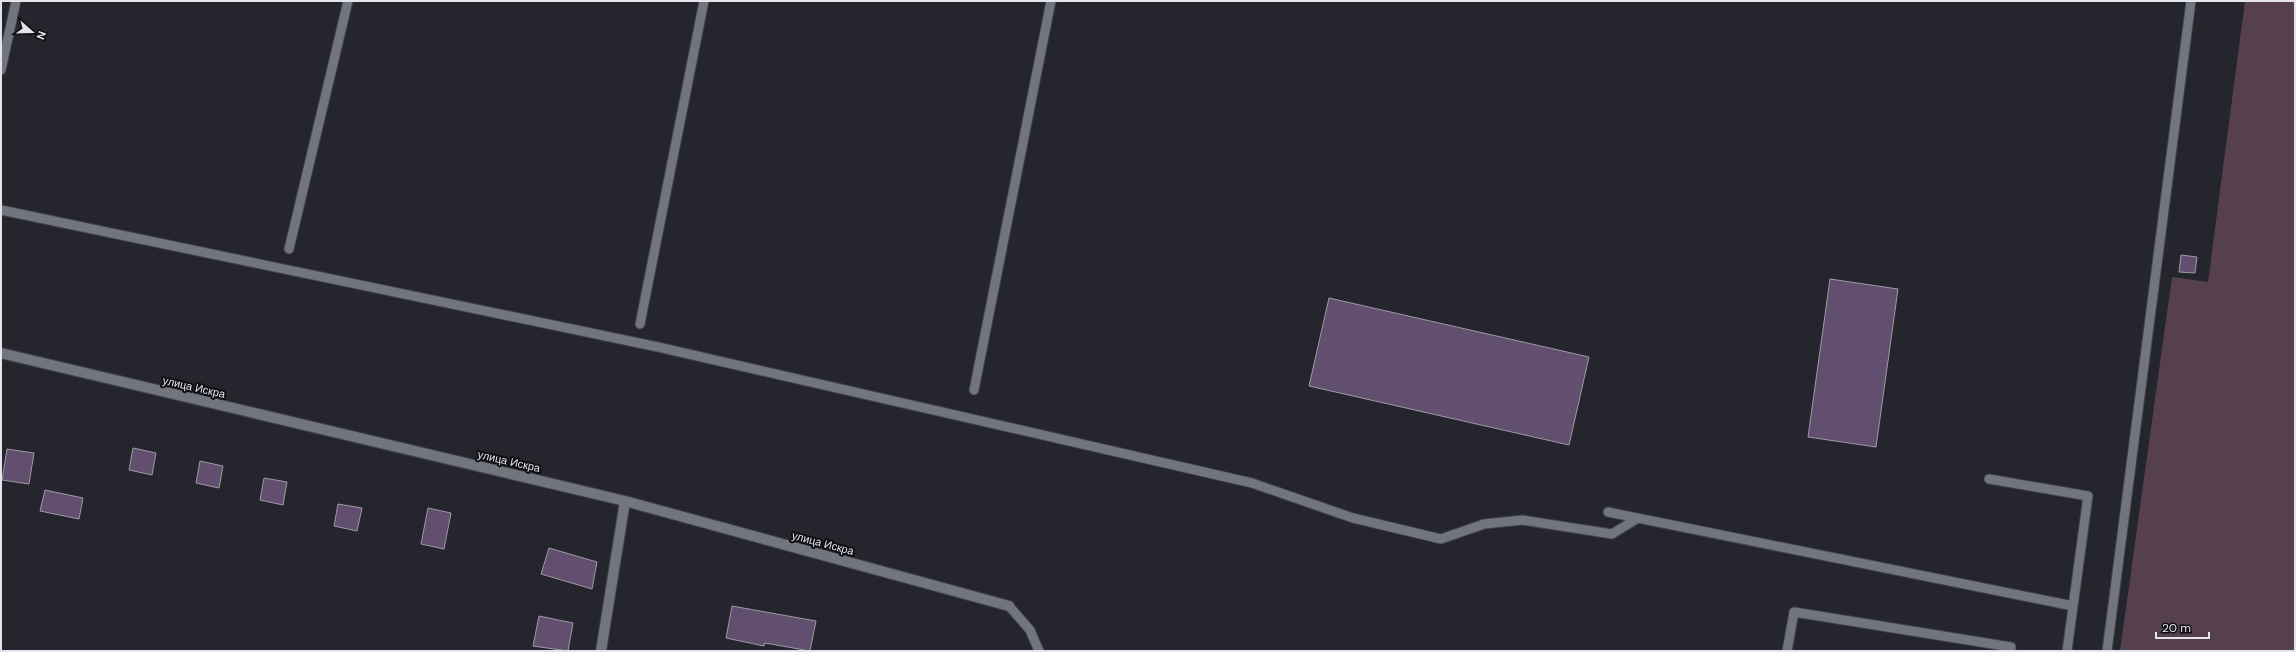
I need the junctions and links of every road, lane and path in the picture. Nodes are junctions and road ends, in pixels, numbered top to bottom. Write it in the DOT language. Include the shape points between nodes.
graph roads {
  1 [pos="16,1"];
  2 [pos="348,1"];
  3 [pos="704,1"];
  4 [pos="1051,1"];
  5 [pos="2191,1"];
  6 [pos="1,70"];
  7 [pos="1,210"];
  8 [pos="289,249"];
  9 [pos="640,324"];
  10 [pos="1,353"];
  11 [pos="974,390"];
  12 [pos="1990,479"];
  13 [pos="626,501"];
  14 [pos="1608,512"];
  15 [pos="1638,518"];
  16 [pos="1008,606"];
  17 [pos="2073,606"];
  18 [pos="601,651"];
  19 [pos="1039,651"];
  20 [pos="1786,651"];
  21 [pos="2011,651"];
  22 [pos="2067,651"];
  23 [pos="2107,651"];
  1 -- 6 [label="lane"];
  2 -- 8 [label="lane"];
  3 -- 9 [label="lane"];
  4 -- 11 [label="lane"];
  5 -- 23 [label="lane"];
  7 -- 15 [label="lane" via="658,347 1252,483 1354,518 1441,539 1484,524 1522,520 1612,534"];
  10 -- 13 [label="street, улица Искра"];
  12 -- 17 [label="lane" via="2088,496"];
  13 -- 16 [label="street, улица Искра"];
  13 -- 18 [label="street"];
  14 -- 15 [label="lane"];
  15 -- 17 [label="lane"];
  16 -- 19 [label="lane" via="1030,630"];
  17 -- 22 [label="lane"];
  20 -- 21 [label="lane" via="1794,612 2011,648"];
}
